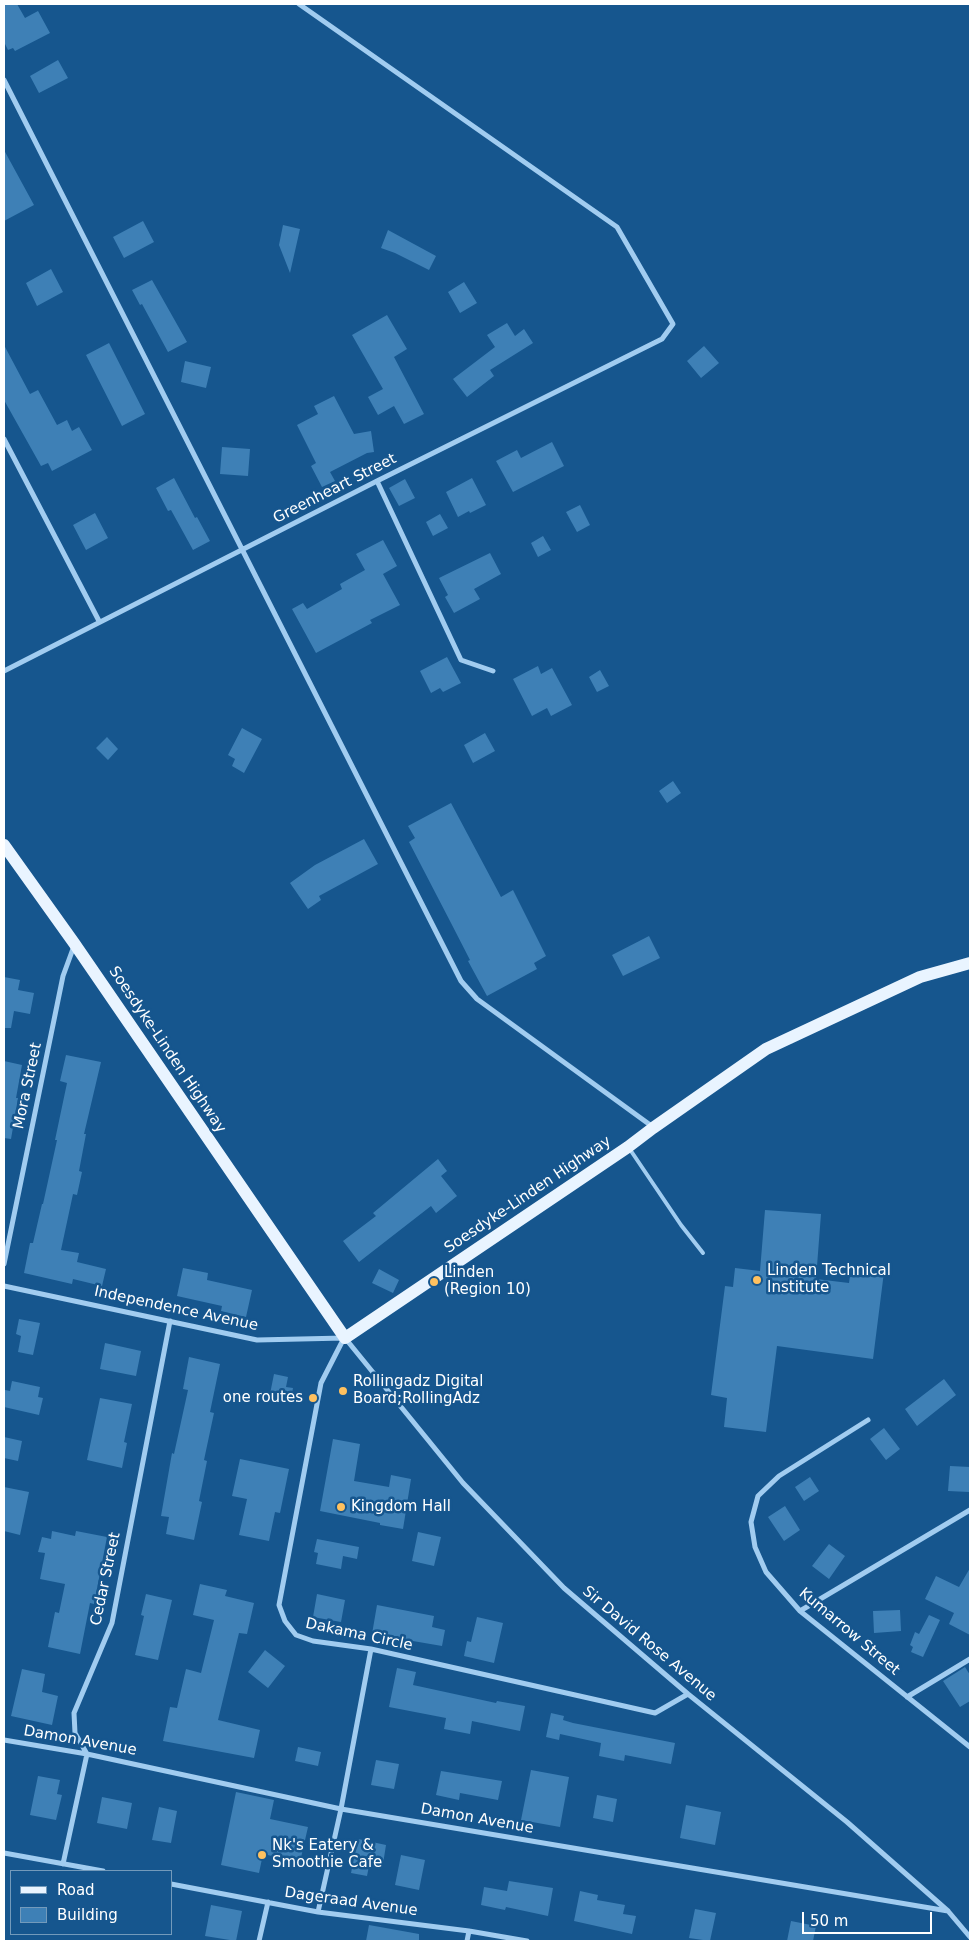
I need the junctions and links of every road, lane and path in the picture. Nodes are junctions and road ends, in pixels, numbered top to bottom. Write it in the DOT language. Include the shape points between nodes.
graph roads {
  1 [pos="299,4"];
  2 [pos="4,80"];
  3 [pos="4,438"];
  4 [pos="377,481"];
  5 [pos="241,551"];
  6 [pos="99,622"];
  7 [pos="4,671"];
  8 [pos="493,671"];
  9 [pos="4,845"];
  10 [pos="74,943"];
  11 [pos="970,963"];
  12 [pos="653,1128"];
  13 [pos="628,1147"];
  14 [pos="703,1252"];
  15 [pos="4,1264"];
  16 [pos="4,1286"];
  17 [pos="170,1321"];
  18 [pos="345,1338"];
  19 [pos="868,1420"];
  20 [pos="970,1510"];
  21 [pos="800,1611"];
  22 [pos="371,1649"];
  23 [pos="970,1659"];
  24 [pos="688,1694"];
  25 [pos="907,1697"];
  26 [pos="4,1740"];
  27 [pos="970,1747"];
  28 [pos="87,1754"];
  29 [pos="341,1809"];
  30 [pos="4,1853"];
  31 [pos="63,1864"];
  32 [pos="97,1870"];
  33 [pos="172,1884"];
  34 [pos="268,1902"];
  35 [pos="948,1911"];
  36 [pos="318,1912"];
  37 [pos="469,1931"];
  38 [pos="970,1937"];
  39 [pos="259,1941"];
  40 [pos="467,1941"];
  41 [pos="528,1941"];
  1 -- 4 [label="street, Greenheart Street" via="617,227 673,324 662,339"];
  2 -- 5 [label="street"];
  3 -- 6 [label="street"];
  4 -- 5 [label="street, Greenheart Street"];
  4 -- 8 [label="street" via="461,660"];
  5 -- 6 [label="street, Greenheart Street"];
  5 -- 12 [label="street" via="461,981 477,1000"];
  6 -- 7 [label="street, Greenheart Street"];
  9 -- 10 [label="main road, Soesdyke-Linden Highway"];
  10 -- 15 [label="street, Mora Street" via="63,976"];
  10 -- 18 [label="main road, Soesdyke-Linden Highway"];
  11 -- 12 [label="main road, Soesdyke-Linden Highway" via="920,977 766,1049"];
  12 -- 13 [label="main road, Soesdyke-Linden Highway"];
  13 -- 14 [label="lane"];
  13 -- 18 [label="main road, Soesdyke-Linden Highway"];
  16 -- 17 [label="street, Independence Avenue"];
  17 -- 18 [label="street, Independence Avenue" via="257,1340"];
  17 -- 28 [label="street, Cedar Street" via="112,1623 74,1713 75,1734"];
  18 -- 22 [label="street, Dakama Circle" via="321,1383 279,1605 285,1622 296,1635 313,1641"];
  18 -- 24 [label="street, Sir David Rose Avenue" via="463,1483 530,1553 564,1588"];
  19 -- 21 [label="street, Kumarrow Street" via="779,1476 758,1496 751,1522 754,1547 766,1572"];
  20 -- 21 [label="street"];
  21 -- 25 [label="street, Kumarrow Street"];
  22 -- 24 [label="street, Dakama Circle" via="656,1713"];
  22 -- 29 [label="street"];
  23 -- 25 [label="street"];
  24 -- 35 [label="street, Sir David Rose Avenue" via="847,1822"];
  25 -- 27 [label="street, Kumarrow Street"];
  26 -- 28 [label="street, Damon Avenue"];
  28 -- 29 [label="street, Damon Avenue"];
  28 -- 31 [label="street"];
  29 -- 35 [label="street, Damon Avenue"];
  29 -- 36 [label="street"];
  30 -- 31 [label="street"];
  31 -- 32 [label="street"];
  33 -- 34 [label="street, Dageraad Avenue"];
  34 -- 36 [label="street, Dageraad Avenue"];
  34 -- 39 [label="street"];
  35 -- 38 [label="street, Sir David Rose Avenue"];
  36 -- 37 [label="street, Dageraad Avenue"];
  37 -- 40 [label="street"];
  37 -- 41 [label="street, Dageraad Avenue"];
}
